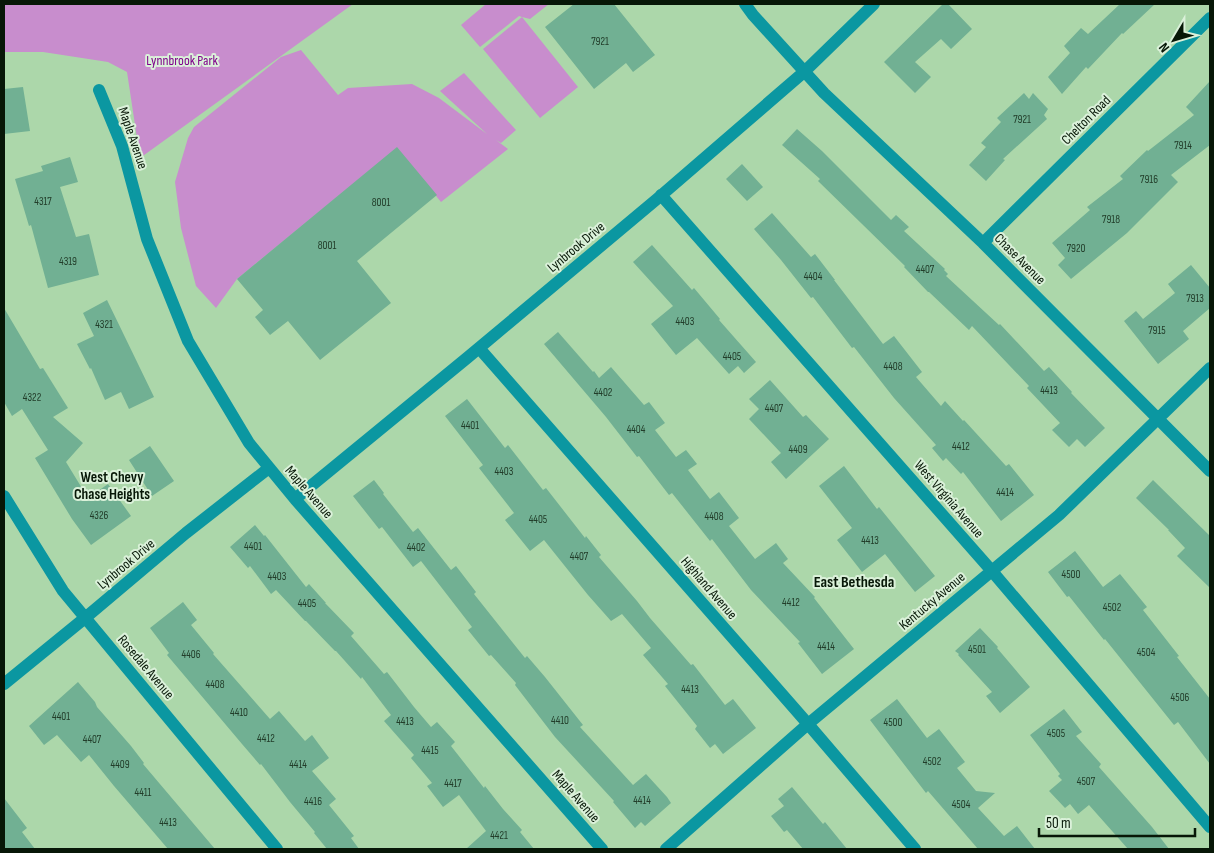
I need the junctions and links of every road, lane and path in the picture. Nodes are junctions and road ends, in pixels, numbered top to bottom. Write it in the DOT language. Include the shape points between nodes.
graph roads {
  1 [pos="745,4"];
  2 [pos="874,4"];
  3 [pos="1210,18"];
  4 [pos="804,72"];
  5 [pos="99,90"];
  6 [pos="661,195"];
  7 [pos="983,243"];
  8 [pos="479,348"];
  9 [pos="1210,368"];
  10 [pos="1158,420"];
  11 [pos="269,468"];
  12 [pos="1210,471"];
  13 [pos="4,496"];
  14 [pos="295,499"];
  15 [pos="991,570"];
  16 [pos="86,618"];
  17 [pos="4,684"];
  18 [pos="808,724"];
  19 [pos="1210,827"];
  20 [pos="277,849"];
  21 [pos="602,849"];
  22 [pos="666,849"];
  23 [pos="915,849"];
  1 -- 4 [label="street"];
  2 -- 4 [label="street, Lynbrook Drive"];
  3 -- 7 [label="street, Chelton Road"];
  4 -- 6 [label="street, Lynbrook Drive"];
  4 -- 7 [label="street, Chase Avenue"];
  5 -- 11 [label="street, Maple Avenue" via="122,146 147,239 188,341 249,444"];
  6 -- 8 [label="street, Lynbrook Drive"];
  6 -- 15 [label="street, West Virginia Avenue"];
  7 -- 10 [label="street, Chase Avenue"];
  8 -- 14 [label="street, Lynbrook Drive"];
  8 -- 18 [label="street, Highland Avenue"];
  9 -- 10 [label="street, Kentucky Avenue"];
  10 -- 12 [label="street, Chase Avenue"];
  10 -- 15 [label="street, Kentucky Avenue" via="1059,515"];
  11 -- 14 [label="street, Maple Avenue"];
  11 -- 16 [label="street, Lynbrook Drive" via="186,532"];
  13 -- 16 [label="street, Rosedale Avenue" via="63,591"];
  14 -- 21 [label="street, Maple Avenue"];
  15 -- 18 [label="street, Kentucky Avenue"];
  15 -- 19 [label="street, West Virginia Avenue"];
  16 -- 17 [label="street, Lynbrook Drive"];
  16 -- 20 [label="street, Rosedale Avenue"];
  18 -- 22 [label="street, Kentucky Avenue"];
  18 -- 23 [label="street, Highland Avenue"];
}
